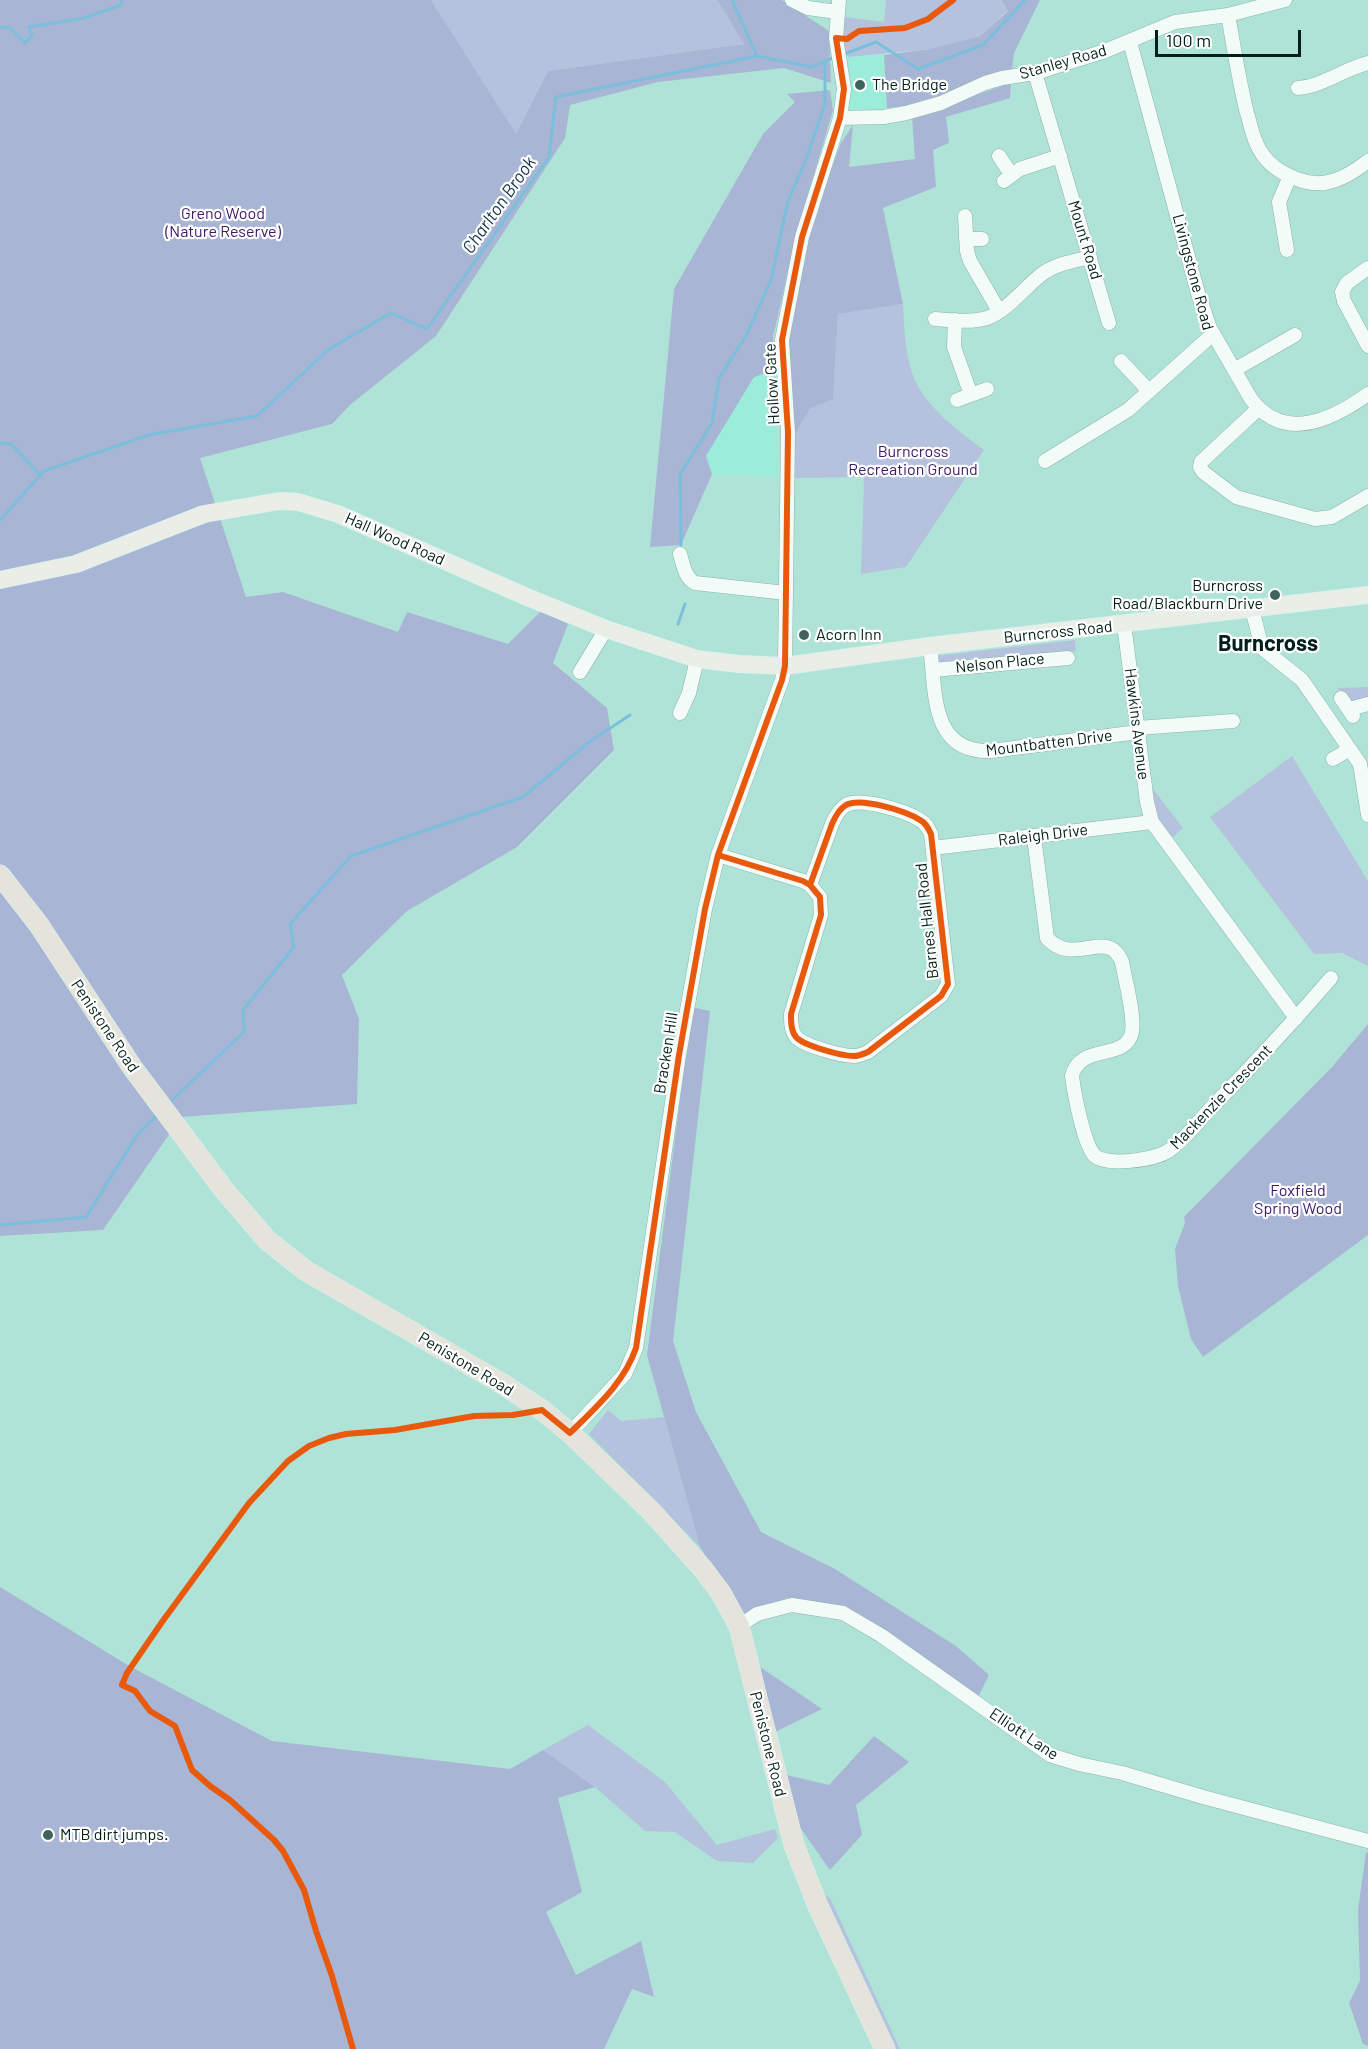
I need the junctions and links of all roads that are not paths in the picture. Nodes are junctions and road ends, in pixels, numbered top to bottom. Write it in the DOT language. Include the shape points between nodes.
graph roads {
  1 [pos="792,0"];
  2 [pos="1286,0"];
  3 [pos="838,6"];
  4 [pos="1228,15"];
  5 [pos="1130,42"];
  6 [pos="1368,63"];
  7 [pos="1035,73"];
  8 [pos="1306,91"];
  9 [pos="840,118"];
  10 [pos="999,156"];
  11 [pos="1060,156"];
  12 [pos="1368,161"];
  13 [pos="1290,177"];
  14 [pos="965,216"];
  15 [pos="966,239"];
  16 [pos="982,239"];
  17 [pos="1287,250"];
  18 [pos="1090,257"];
  19 [pos="1368,268"];
  20 [pos="999,311"];
  21 [pos="935,319"];
  22 [pos="955,320"];
  23 [pos="1110,323"];
  24 [pos="1213,334"];
  25 [pos="1295,335"];
  26 [pos="1368,346"];
  27 [pos="1121,361"];
  28 [pos="1233,370"];
  29 [pos="987,388"];
  30 [pos="1149,391"];
  31 [pos="971,395"];
  32 [pos="1368,395"];
  33 [pos="957,400"];
  34 [pos="1258,409"];
  35 [pos="1045,461"];
  36 [pos="1368,496"];
  37 [pos="680,554"];
  38 [pos="0,580"];
  39 [pos="786,592"];
  40 [pos="1368,596"];
  41 [pos="1252,609"];
  42 [pos="1124,624"];
  43 [pos="606,629"];
  44 [pos="930,646"];
  45 [pos="1068,658"];
  46 [pos="697,659"];
  47 [pos="785,666"];
  48 [pos="933,670"];
  49 [pos="580,672"];
  50 [pos="1368,704"];
  51 [pos="1347,708"];
  52 [pos="680,713"];
  53 [pos="1233,721"];
  54 [pos="1138,730"];
  55 [pos="1350,749"];
  56 [pos="1333,759"];
  57 [pos="1368,815"];
  58 [pos="1152,822"];
  59 [pos="1034,837"];
  60 [pos="933,848"];
  61 [pos="718,855"];
  62 [pos="0,875"];
  63 [pos="810,885"];
  64 [pos="1331,978"];
  65 [pos="1296,1018"];
  66 [pos="570,1433"];
  67 [pos="739,1626"];
  68 [pos="1368,1841"];
  69 [pos="885,2049"];
  1 -- 3 [label="street" via="808,8"];
  2 -- 4 [label="street, Stanley Road"];
  3 -- 9 [label="street, Hollow Gate" via="837,44 844,90"];
  4 -- 5 [label="street, Stanley Road" via="1174,22"];
  4 -- 13 [label="street" via="1257,144 1267,160"];
  5 -- 7 [label="street, Stanley Road"];
  5 -- 24 [label="street, Livingstone Road" via="1198,293"];
  6 -- 8 [label="street"];
  7 -- 9 [label="street, Stanley Road" via="985,83 941,104 906,113"];
  7 -- 11 [label="street, Mount Road"];
  9 -- 39 [label="street, Hollow Gate" via="802,237 783,324 788,432"];
  10 -- 11 [label="street" via="1007,178 1032,164"];
  11 -- 18 [label="street, Mount Road"];
  12 -- 13 [label="street" via="1334,182 1311,184"];
  13 -- 17 [label="street" via="1279,202"];
  14 -- 15 [label="street"];
  15 -- 16 [label="street"];
  15 -- 20 [label="street" via="970,261"];
  18 -- 20 [label="street" via="1044,273"];
  18 -- 23 [label="street, Mount Road"];
  19 -- 26 [label="street" via="1347,283 1342,292"];
  20 -- 22 [label="street" via="979,319"];
  21 -- 22 [label="street"];
  22 -- 31 [label="street" via="954,347"];
  24 -- 28 [label="street"];
  24 -- 30 [label="street, Livingstone Road"];
  25 -- 28 [label="street" via="1276,339"];
  27 -- 30 [label="street"];
  28 -- 34 [label="street"];
  29 -- 31 [label="street"];
  30 -- 35 [label="street, Livingstone Road" via="1128,410"];
  31 -- 33 [label="street"];
  32 -- 34 [label="street" via="1329,418 1314,422 1275,419"];
  34 -- 36 [label="street" via="1202,462 1203,472 1236,496 1315,519 1332,517"];
  37 -- 39 [label="street" via="686,573 695,583"];
  38 -- 43 [label="main road, Hall Wood Road" via="76,564 204,514 280,501 298,502 338,514"];
  39 -- 47 [label="street, Hollow Gate"];
  40 -- 41 [label="main road, Burncross Road"];
  41 -- 42 [label="main road, Burncross Road"];
  41 -- 55 [label="street" via="1262,648 1302,680"];
  42 -- 44 [label="main road, Burncross Road"];
  42 -- 54 [label="street, Hawkins Avenue"];
  43 -- 46 [label="main road, Hall Wood Road"];
  43 -- 49 [label="street"];
  44 -- 47 [label="main road, Burncross Road"];
  44 -- 48 [label="street, Mountbatten Drive"];
  45 -- 48 [label="street, Nelson Place"];
  46 -- 47 [label="main road, Hall Wood Road"];
  46 -- 52 [label="street"];
  47 -- 61 [label="street, Bracken Hill"];
  48 -- 54 [label="street, Mountbatten Drive" via="940,722 955,740 978,752"];
  50 -- 51 [label="street"];
  53 -- 54 [label="street, Mountbatten Drive"];
  54 -- 58 [label="street, Hawkins Avenue"];
  55 -- 56 [label="street"];
  55 -- 57 [label="street" via="1362,772"];
  58 -- 59 [label="street, Raleigh Drive"];
  58 -- 65 [label="street"];
  59 -- 60 [label="street, Raleigh Drive"];
  59 -- 65 [label="street, Mackenzie Crescent" via="1047,938 1065,950 1107,947 1122,962 1132,1035 1124,1046 1085,1058 1074,1068 1072,1076 1086,1138 1098,1158 1152,1158 1171,1150"];
  60 -- 63 [label="street, Barnes Hall Road" via="928,826 918,819 854,802 841,810 831,824"];
  60 -- 63 [label="street, Barnes Hall Road" via="948,984 941,996 860,1055 843,1055 811,1045 797,1038 793,1030 791,1014 821,915 820,897"];
  61 -- 63 [label="street"];
  61 -- 66 [label="street, Bracken Hill" via="679,1055 636,1348 625,1374"];
  62 -- 66 [label="highway, Penistone Road" via="39,925 132,1067 224,1190 267,1240 306,1271 501,1383"];
  64 -- 65 [label="street, Mackenzie Crescent"];
  66 -- 67 [label="highway, Penistone Road" via="651,1511 703,1569"];
  67 -- 68 [label="street, Elliott Lane" via="757,1614 792,1605 843,1613 882,1635 1050,1755"];
  67 -- 69 [label="highway, Penistone Road" via="794,1845"];
}
